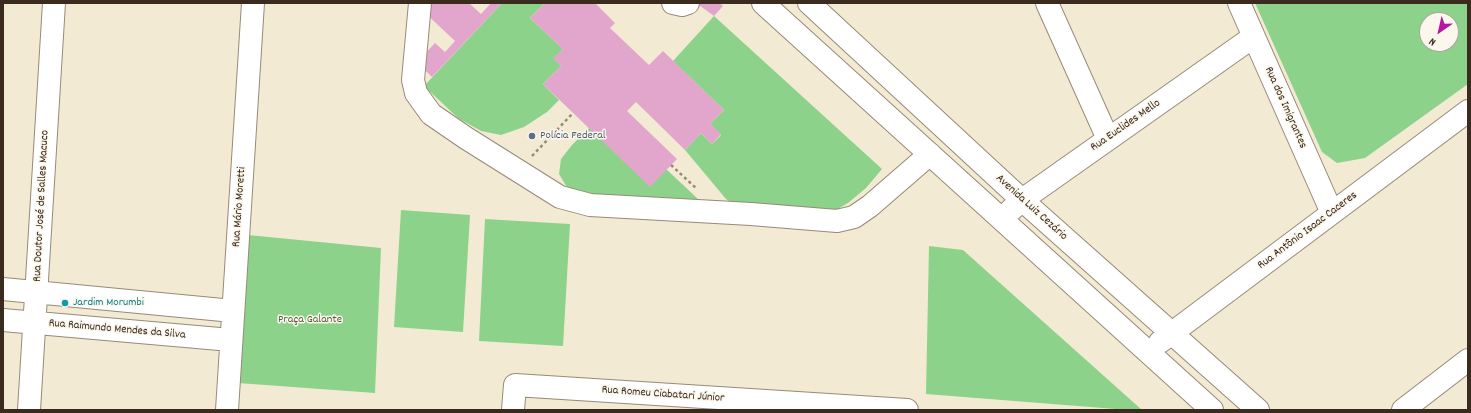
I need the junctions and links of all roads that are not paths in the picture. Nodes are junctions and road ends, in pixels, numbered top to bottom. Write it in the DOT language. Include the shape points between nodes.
graph roads {
  1 [pos="54,3"];
  2 [pos="253,3"];
  3 [pos="420,3"];
  4 [pos="673,3"];
  5 [pos="688,3"];
  6 [pos="764,3"];
  7 [pos="809,3"];
  8 [pos="1047,3"];
  9 [pos="1239,3"];
  10 [pos="1253,36"];
  11 [pos="1468,111"];
  12 [pos="1108,139"];
  13 [pos="930,154"];
  14 [pos="1022,200"];
  15 [pos="1332,213"];
  16 [pos="1002,220"];
  17 [pos="3,289"];
  18 [pos="36,292"];
  19 [pos="156,304"];
  20 [pos="233,311"];
  21 [pos="3,320"];
  22 [pos="35,323"];
  23 [pos="152,333"];
  24 [pos="1171,334"];
  25 [pos="231,340"];
  26 [pos="1148,351"];
  27 [pos="1468,360"];
  28 [pos="30,410"];
  29 [pos="227,410"];
  30 [pos="514,410"];
  31 [pos="907,410"];
  32 [pos="1212,410"];
  33 [pos="1258,410"];
  34 [pos="1403,410"];
  1 -- 18 [label="street, Rua Doutor José de Salles Macuco"];
  2 -- 20 [label="street, Rua Mário Moretti"];
  3 -- 13 [label="street" via="413,80 416,94 431,114 560,197 590,204 838,221 854,217 870,206"];
  4 -- 5 [label="street"];
  6 -- 13 [label="street"];
  7 -- 14 [label="street, Avenida Luiz Cezário"];
  8 -- 12 [label="street"];
  9 -- 10 [label="street, Rua dos Imigrantes"];
  10 -- 12 [label="street, Rua Euclides Mello"];
  10 -- 15 [label="street, Rua dos Imigrantes"];
  11 -- 15 [label="street, Rua Antônio Isaac Caceres"];
  12 -- 14 [label="street, Rua Euclides Mello"];
  13 -- 16 [label="street"];
  14 -- 16 [label="street, Rua Euclides Mello"];
  14 -- 24 [label="street, Avenida Luiz Cezário"];
  15 -- 24 [label="street, Rua Antônio Isaac Caceres"];
  16 -- 26 [label="street"];
  17 -- 18 [label="street"];
  18 -- 19 [label="street"];
  18 -- 22 [label="street, Rua Doutor José de Salles Macuco"];
  19 -- 20 [label="street"];
  19 -- 23 [label="street"];
  20 -- 25 [label="street, Rua Mário Moretti"];
  21 -- 22 [label="street, Rua Raimundo Mendes da Silva"];
  22 -- 23 [label="street, Rua Raimundo Mendes da Silva"];
  22 -- 28 [label="street, Rua Doutor José de Salles Macuco"];
  23 -- 25 [label="street, Rua Raimundo Mendes da Silva"];
  24 -- 26 [label="street, Rua Antônio Isaac Caceres"];
  24 -- 33 [label="street, Avenida Luiz Cezário"];
  25 -- 29 [label="street, Rua Mário Moretti"];
  26 -- 32 [label="street"];
  27 -- 34 [label="street"];
  30 -- 31 [label="street, Rua Romeu Ciabatari Júnior" via="515,385"];
}
